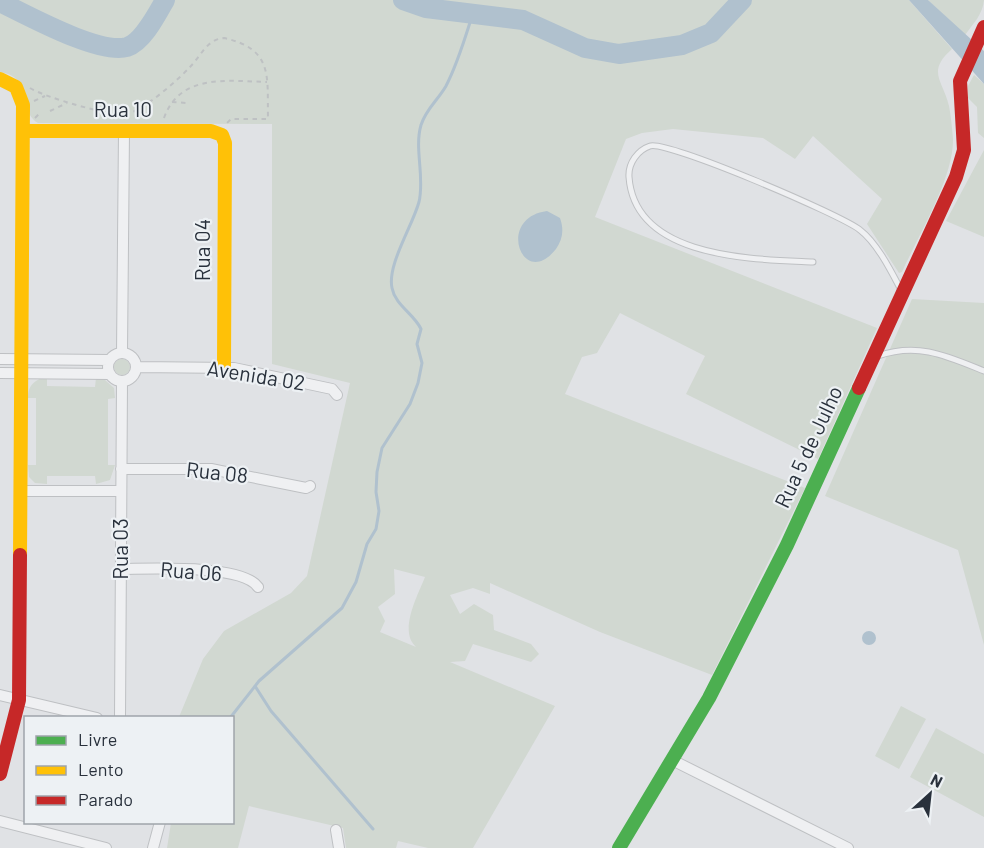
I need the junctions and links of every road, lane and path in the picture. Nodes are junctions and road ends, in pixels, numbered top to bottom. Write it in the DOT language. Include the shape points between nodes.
graph roads {
  1 [pos="984,27"];
  2 [pos="0,79"];
  3 [pos="267,82"];
  4 [pos="25,84"];
  5 [pos="45,96"];
  6 [pos="68,102"];
  7 [pos="172,102"];
  8 [pos="187,103"];
  9 [pos="31,105"];
  10 [pos="50,111"];
  11 [pos="40,112"];
  12 [pos="35,118"];
  13 [pos="163,122"];
  14 [pos="23,130"];
  15 [pos="124,131"];
  16 [pos="222,135"];
  17 [pos="813,262"];
  18 [pos="903,294"];
  19 [pos="122,353"];
  20 [pos="873,358"];
  21 [pos="0,359"];
  22 [pos="110,360"];
  23 [pos="21,366"];
  24 [pos="136,367"];
  25 [pos="224,367"];
  26 [pos="984,371"];
  27 [pos="0,373"];
  28 [pos="110,374"];
  29 [pos="122,381"];
  30 [pos="337,395"];
  31 [pos="122,469"];
  32 [pos="310,486"];
  33 [pos="121,490"];
  34 [pos="20,491"];
  35 [pos="121,569"];
  36 [pos="258,587"];
  37 [pos="0,695"];
  38 [pos="19,700"];
  39 [pos="92,716"];
  40 [pos="120,716"];
  41 [pos="672,760"];
  42 [pos="0,774"];
  43 [pos="0,821"];
  44 [pos="159,824"];
  45 [pos="336,830"];
  46 [pos="106,848"];
  47 [pos="153,848"];
  48 [pos="339,848"];
  49 [pos="620,848"];
  50 [pos="848,848"];
  1 -- 18 [label="street, Rua 5 de Julho" via="960,81 964,137 961,162"];
  2 -- 14 [label="street" via="19,92 23,101"];
  3 -- 6 [label="path" via="264,63 257,52 218,38 183,74 132,112 113,113"];
  3 -- 7 [label="path" via="207,80"];
  3 -- 16 [label="path" via="268,119 231,119"];
  4 -- 5 [label="path"];
  5 -- 6 [label="path"];
  5 -- 9 [label="path"];
  6 -- 10 [label="path"];
  7 -- 8 [label="path"];
  7 -- 13 [label="path"];
  11 -- 12 [label="path"];
  14 -- 15 [label="street, Rua 10"];
  14 -- 23 [label="street"];
  15 -- 16 [label="street, Rua 10" via="211,131"];
  15 -- 19 [label="street"];
  16 -- 25 [label="street, Rua 04"];
  17 -- 18 [label="lane" via="721,255 656,230 644,217 634,195 629,178 634,158 642,149 660,144 752,179 860,229"];
  18 -- 20 [label="street, Rua 5 de Julho"];
  19 -- 22 [label="street"];
  19 -- 24 [label="street" via="132,357"];
  20 -- 26 [label="lane" via="914,348 943,354"];
  20 -- 41 [label="street, Rua 5 de Julho" via="808,501 720,677"];
  21 -- 23 [label="street"];
  22 -- 23 [label="street"];
  22 -- 28 [label="street"];
  23 -- 27 [label="street"];
  23 -- 28 [label="street"];
  23 -- 34 [label="street"];
  24 -- 25 [label="street, Avenida 02"];
  24 -- 29 [label="street" via="132,377"];
  25 -- 30 [label="street, Avenida 02" via="332,389"];
  28 -- 29 [label="street"];
  29 -- 31 [label="street, Rua 03"];
  31 -- 32 [label="street, Rua 08" via="211,469"];
  31 -- 33 [label="street, Rua 03"];
  33 -- 34 [label="street"];
  33 -- 35 [label="street, Rua 03"];
  34 -- 38 [label="street"];
  35 -- 36 [label="street, Rua 06" via="213,571 248,579"];
  35 -- 40 [label="street, Rua 03"];
  37 -- 38 [label="street"];
  38 -- 39 [label="street"];
  38 -- 42 [label="street"];
  41 -- 49 [label="street, Rua 5 de Julho"];
  41 -- 50 [label="street"];
  43 -- 46 [label="street"];
  44 -- 47 [label="street"];
  45 -- 48 [label="street"];
}
